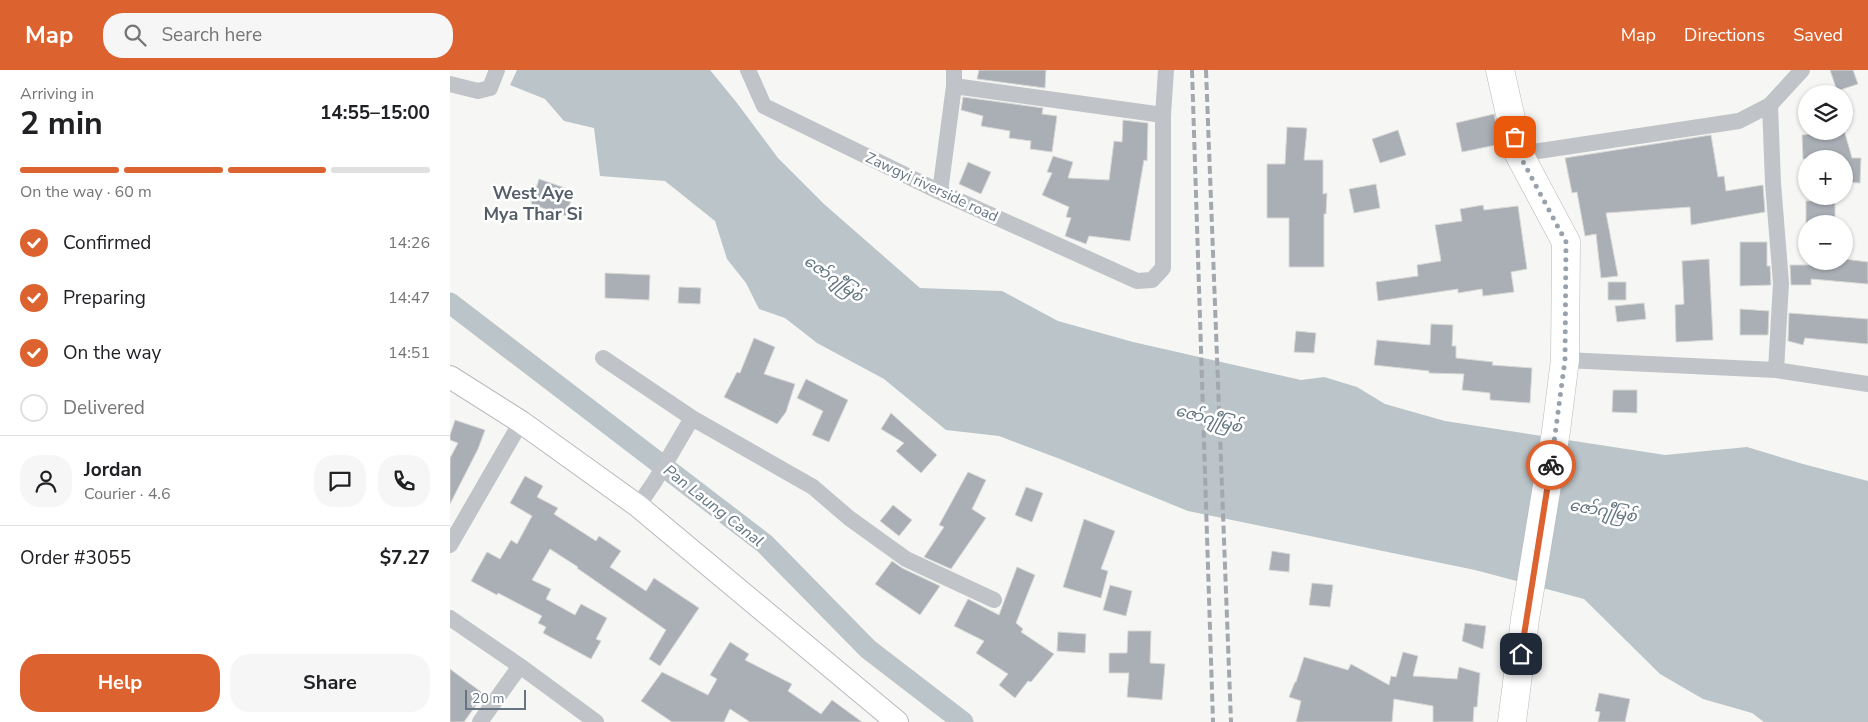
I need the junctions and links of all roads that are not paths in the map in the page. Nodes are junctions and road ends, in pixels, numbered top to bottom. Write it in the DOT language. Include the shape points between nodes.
graph roads {
  1 [pos="497,70"];
  2 [pos="748,70"];
  3 [pos="954,70"];
  4 [pos="1166,70"];
  5 [pos="1500,70"];
  6 [pos="1802,70"];
  7 [pos="450,84"];
  8 [pos="954,86"];
  9 [pos="1770,105"];
  10 [pos="1163,116"];
  11 [pos="1519,154"];
  12 [pos="940,192"];
  13 [pos="603,358"];
  14 [pos="1565,360"];
  15 [pos="1776,370"];
  16 [pos="450,377"];
  17 [pos="1868,384"];
  18 [pos="692,418"];
  19 [pos="521,422"];
  20 [pos="638,506"];
  21 [pos="450,545"];
  22 [pos="994,600"];
  23 [pos="450,618"];
  24 [pos="520,666"];
  25 [pos="480,722"];
  26 [pos="596,722"];
  27 [pos="897,722"];
  28 [pos="1512,722"];
  1 -- 7 [label="street" via="490,88 478,90"];
  2 -- 12 [label="street, Zawgyi riverside road" via="764,106"];
  3 -- 8 [label="street"];
  4 -- 10 [label="street"];
  5 -- 11 [label="highway"];
  6 -- 9 [label="street"];
  8 -- 10 [label="street"];
  8 -- 12 [label="street"];
  9 -- 11 [label="street" via="1739,121"];
  9 -- 15 [label="street" via="1781,284"];
  10 -- 12 [label="street, Zawgyi riverside road" via="1163,268 1152,280 1137,281"];
  11 -- 14 [label="highway" via="1566,242"];
  13 -- 18 [label="street"];
  14 -- 15 [label="street"];
  14 -- 28 [label="highway"];
  15 -- 17 [label="street"];
  16 -- 19 [label="street"];
  18 -- 20 [label="street"];
  18 -- 22 [label="street" via="813,487 848,518 906,559"];
  19 -- 20 [label="street"];
  19 -- 21 [label="street"];
  20 -- 27 [label="street"];
  23 -- 24 [label="street"];
  24 -- 25 [label="street"];
  24 -- 26 [label="street"];
}
